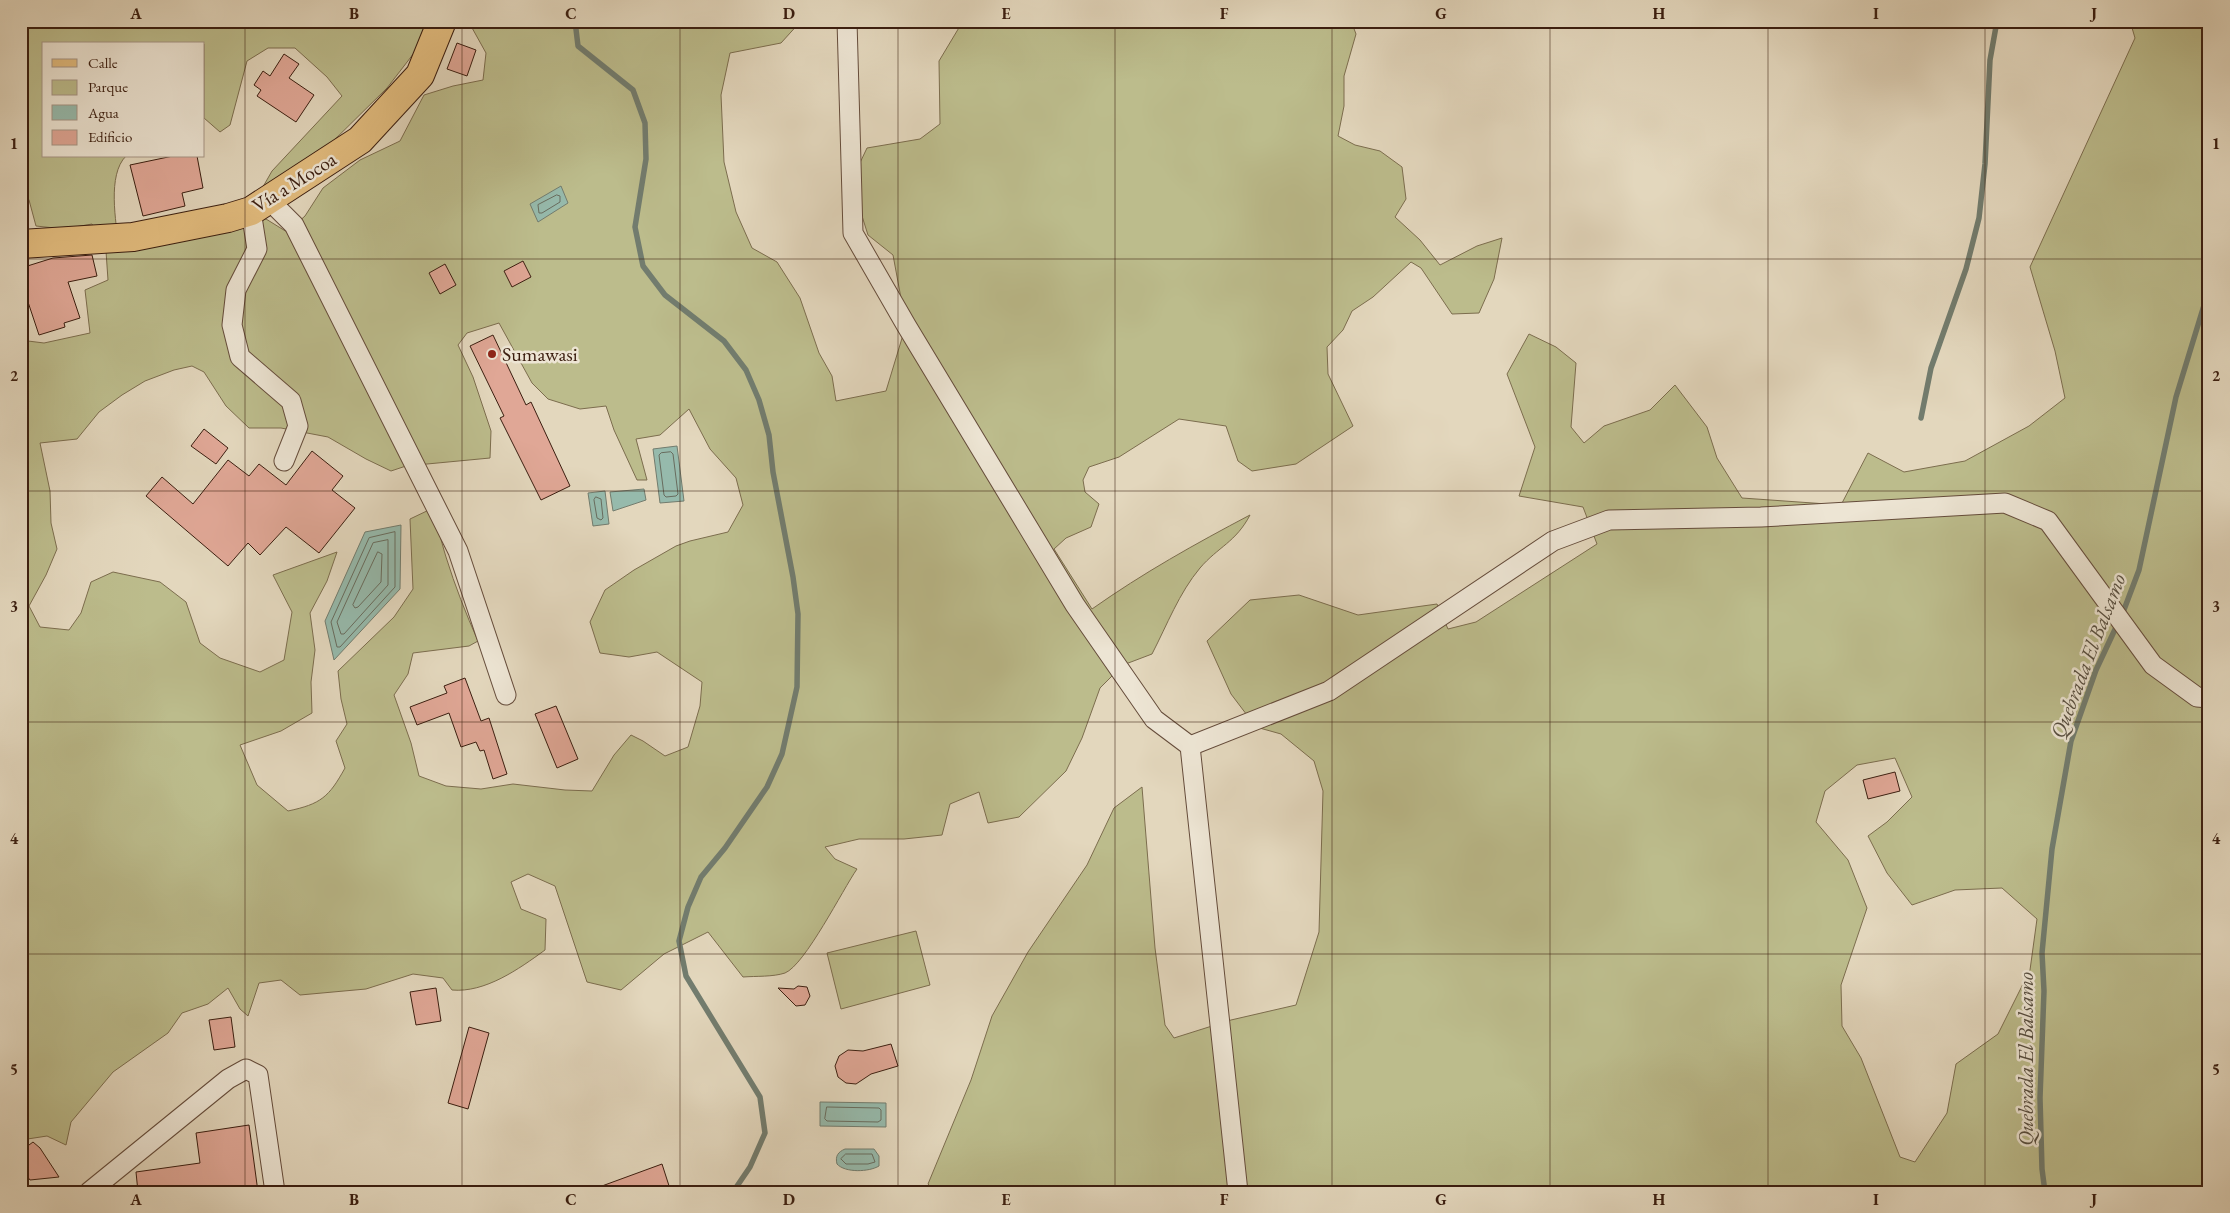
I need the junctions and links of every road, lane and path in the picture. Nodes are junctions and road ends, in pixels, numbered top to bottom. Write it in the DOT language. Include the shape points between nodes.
graph roads {
  1 [pos="442,21"];
  2 [pos="848,21"];
  3 [pos="260,206"];
  4 [pos="21,244"];
  5 [pos="284,461"];
  6 [pos="506,695"];
  7 [pos="2209,698"];
  8 [pos="1190,746"];
  9 [pos="89,1192"];
  10 [pos="276,1192"];
  11 [pos="1238,1192"];
  1 -- 3 [label="main road, Vía a Mocoa" via="420,75 360,140"];
  2 -- 8 [label="street" via="853,232 1075,605 1154,719"];
  3 -- 4 [label="main road, Vía a Mocoa" via="228,218 133,236"];
  3 -- 5 [label="street" via="258,249 236,290 232,325 240,357 291,401 298,426"];
  3 -- 6 [label="street" via="294,225 458,551"];
  7 -- 8 [label="street" via="2198,697 2153,665 2048,521 2005,503 1761,517 1609,520 1553,541 1329,691"];
  8 -- 11 [label="street"];
  9 -- 10 [label="street" via="228,1079 246,1069 258,1075"];
}
